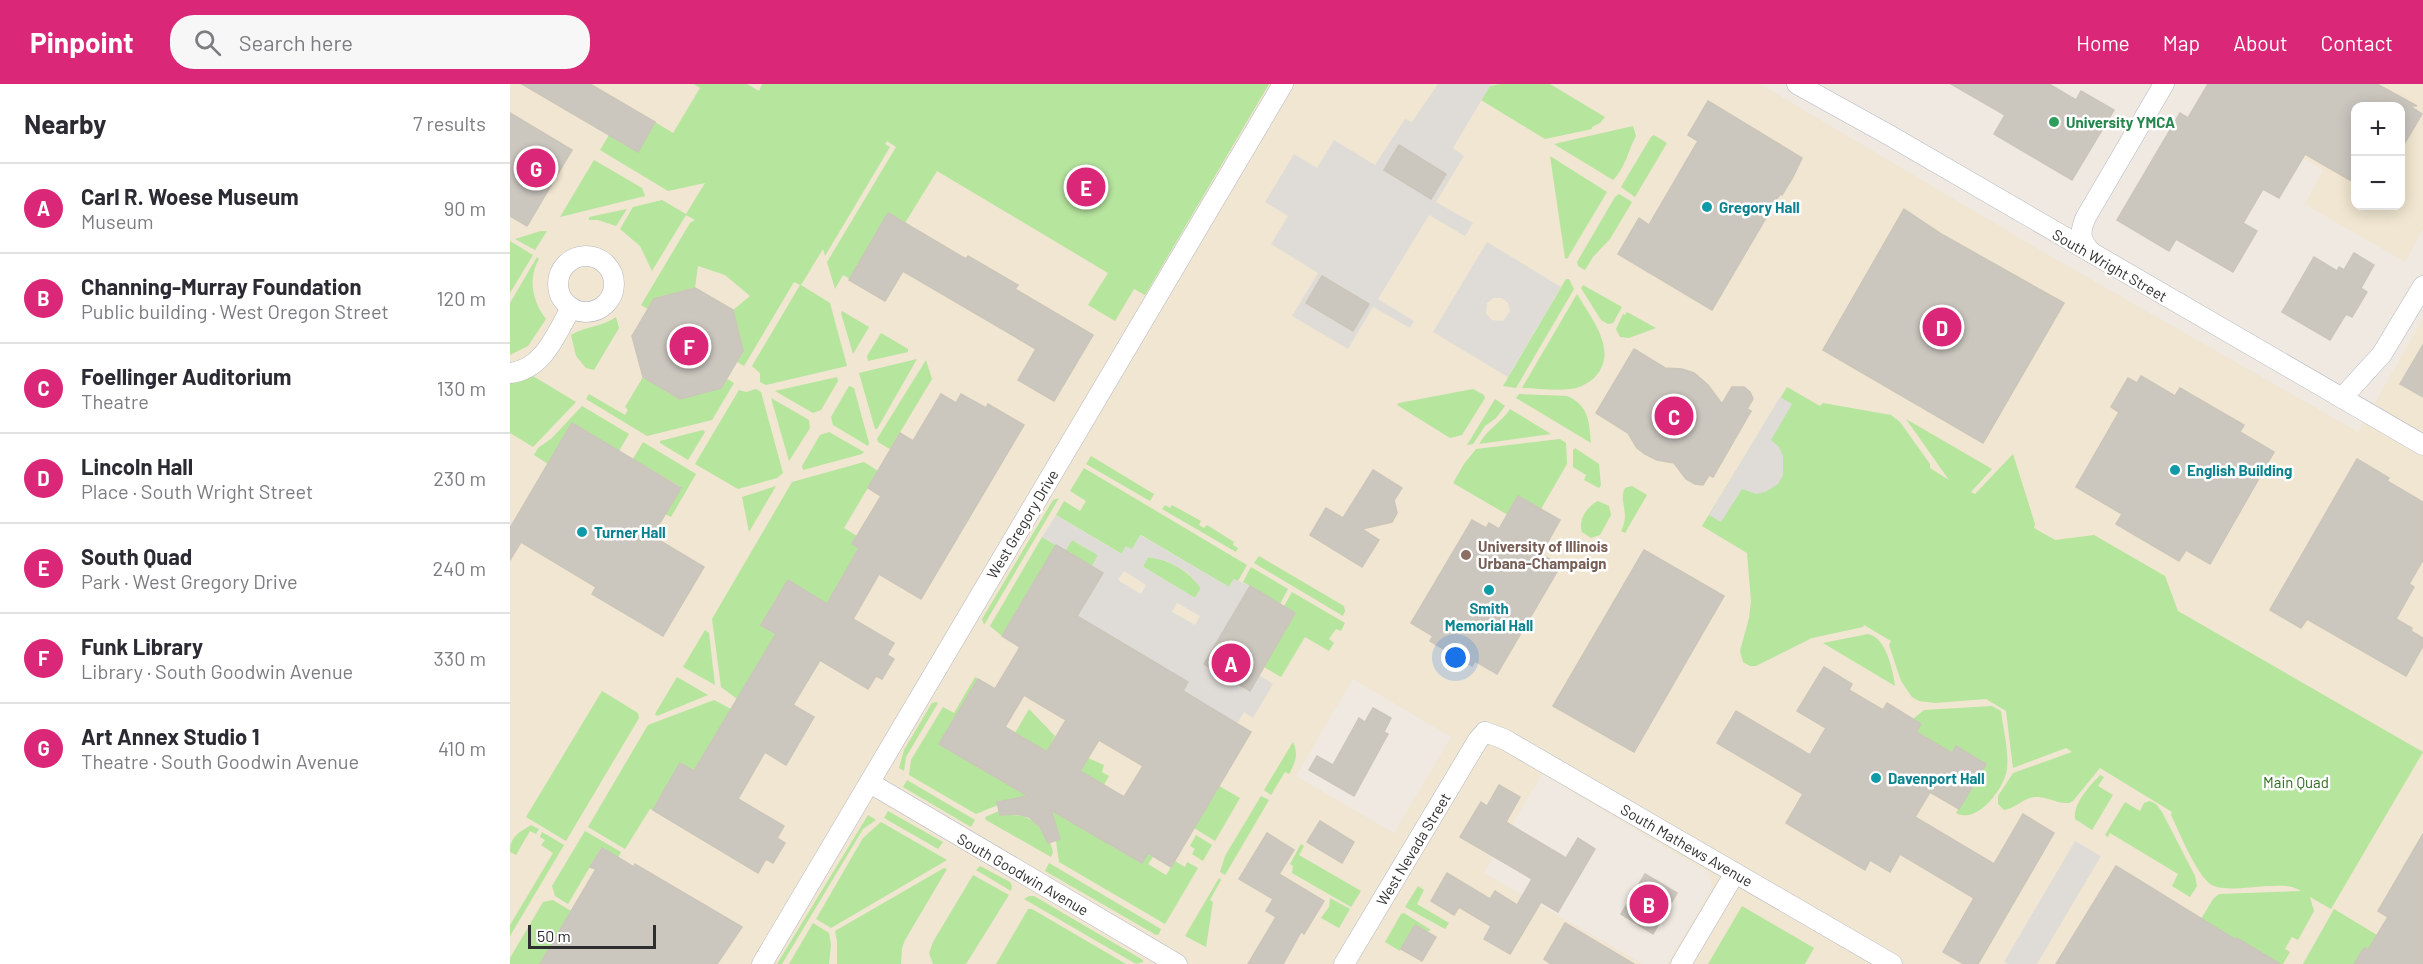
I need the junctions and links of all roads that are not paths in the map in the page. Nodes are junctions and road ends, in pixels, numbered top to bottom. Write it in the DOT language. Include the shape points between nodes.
graph roads {
  1 [pos="1283,84"];
  2 [pos="1797,84"];
  3 [pos="2164,84"];
  4 [pos="2086,217"];
  5 [pos="2056,233"];
  6 [pos="2092,253"];
  7 [pos="2423,286"];
  8 [pos="571,308"];
  9 [pos="510,373"];
  10 [pos="2342,398"];
  11 [pos="2423,445"];
  12 [pos="1482,735"];
  13 [pos="870,783"];
  14 [pos="1735,873"];
  15 [pos="762,964"];
  16 [pos="1177,964"];
  17 [pos="1344,964"];
  18 [pos="1682,964"];
  19 [pos="1892,964"];
  1 -- 13 [label="street, West Gregory Drive"];
  2 -- 5 [label="street, South Wright Street"];
  3 -- 4 [label="street"];
  4 -- 5 [label="street" via="2072,228"];
  4 -- 6 [label="street" via="2081,238"];
  5 -- 6 [label="street, South Wright Street"];
  6 -- 10 [label="street, South Wright Street"];
  7 -- 10 [label="street" via="2382,354"];
  8 -- 9 [label="street" via="538,361"];
  10 -- 11 [label="street, South Wright Street"];
  12 -- 14 [label="street, South Mathews Avenue" via="1494,734"];
  12 -- 17 [label="street, West Nevada Street"];
  13 -- 15 [label="street, West Gregory Drive"];
  13 -- 16 [label="street, South Goodwin Avenue"];
  14 -- 18 [label="street"];
  14 -- 19 [label="street, South Mathews Avenue"];
}
